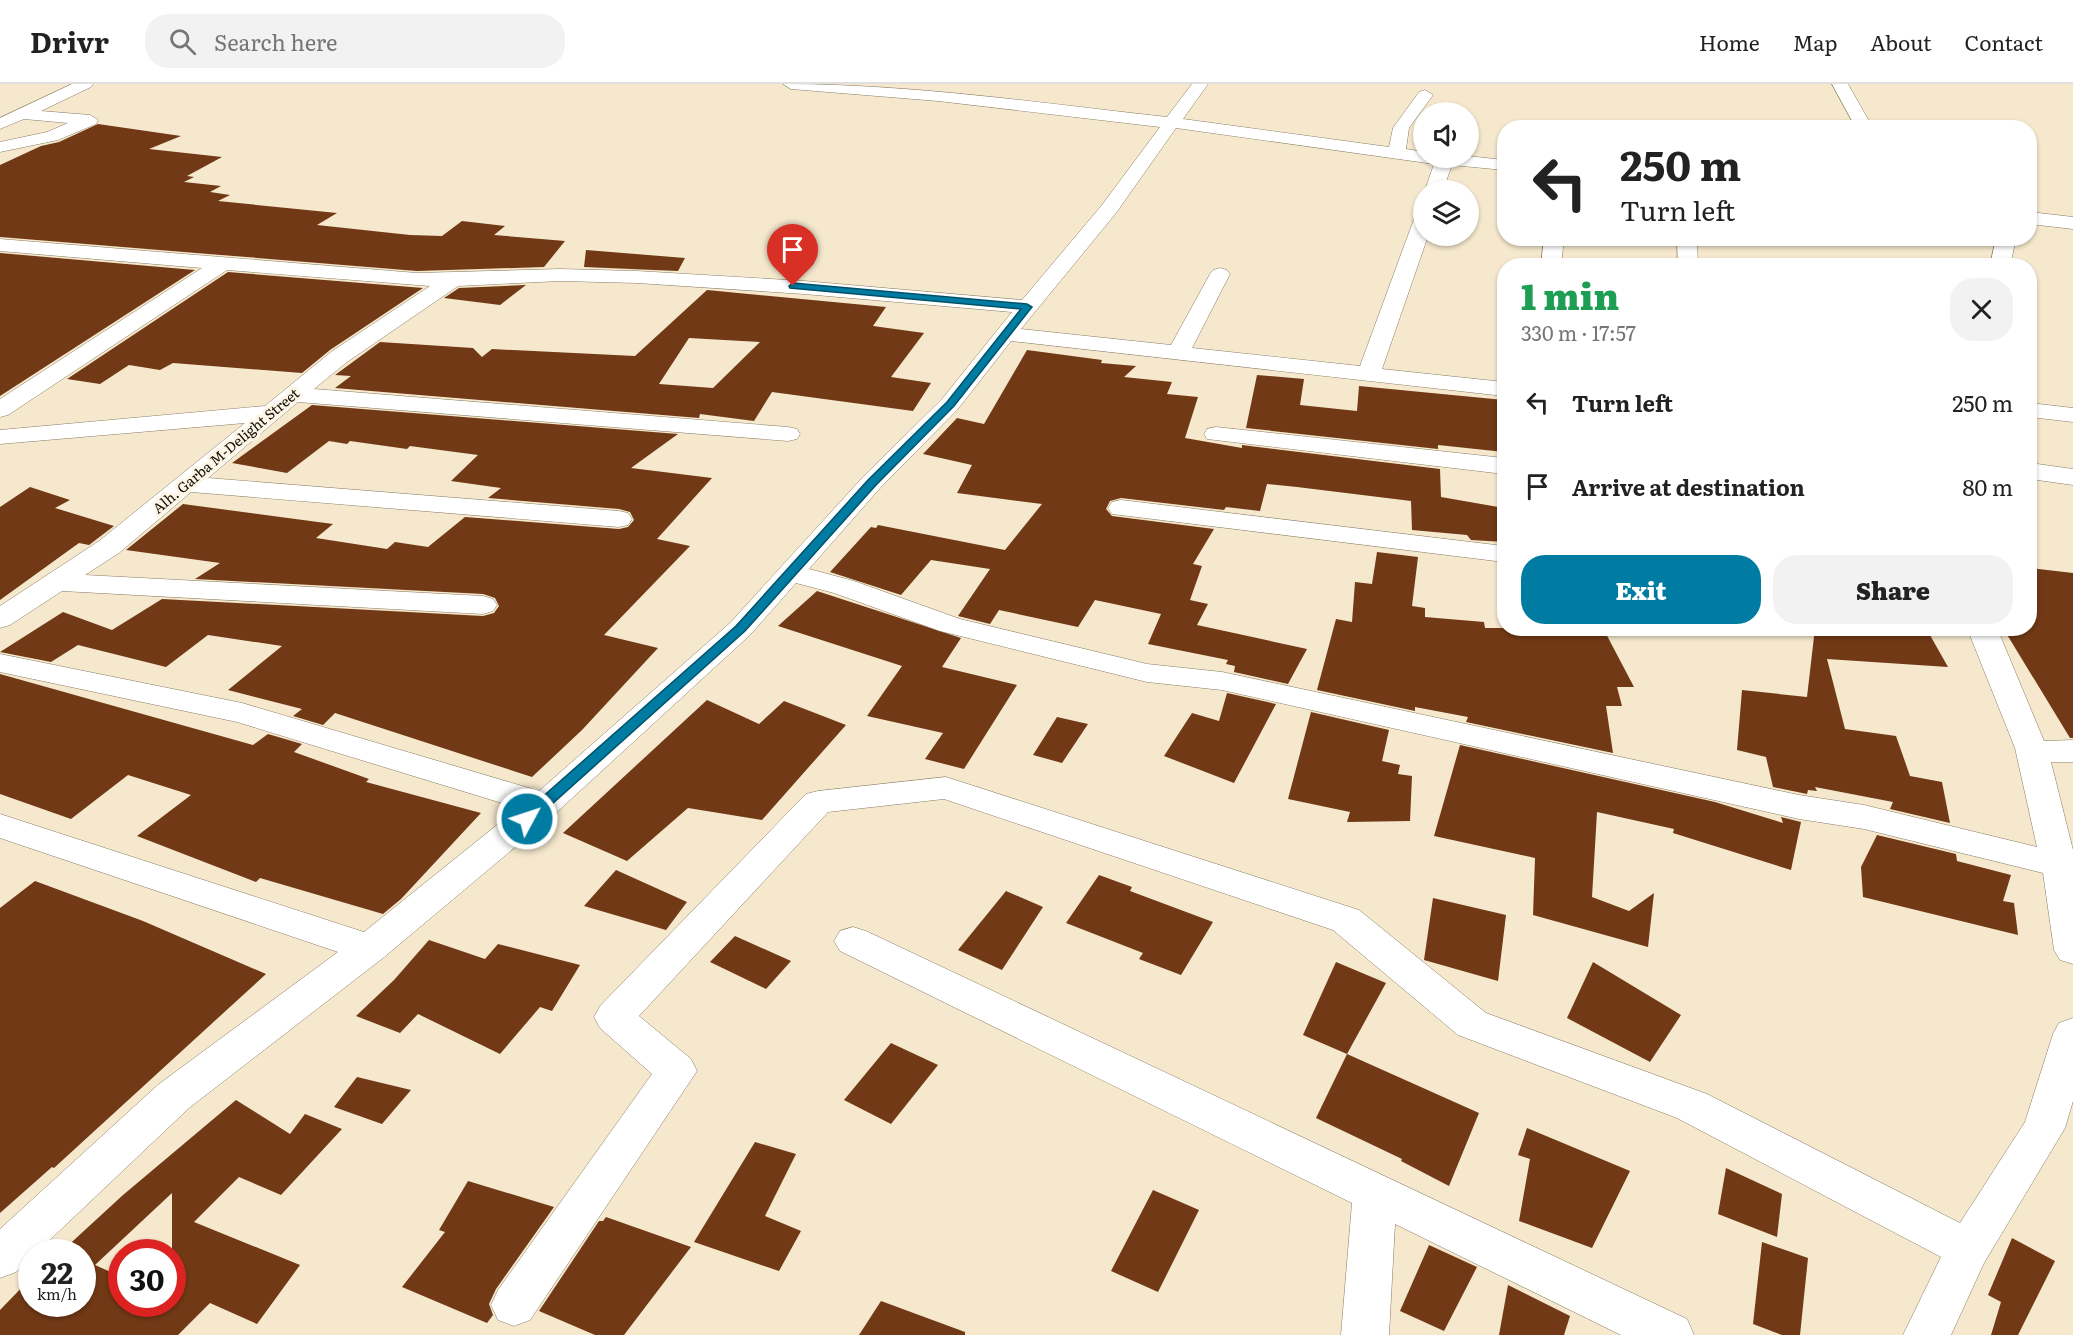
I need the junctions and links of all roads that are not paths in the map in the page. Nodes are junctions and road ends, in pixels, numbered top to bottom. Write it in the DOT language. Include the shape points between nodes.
graph roads {
  1 [pos="85,84"];
  2 [pos="791,84"];
  3 [pos="1200,84"];
  4 [pos="1840,84"];
  5 [pos="856,87"];
  6 [pos="1425,95"];
  7 [pos="21,114"];
  8 [pos="1860,120"];
  9 [pos="1173,123"];
  10 [pos="0,124"];
  11 [pos="0,147"];
  12 [pos="1396,154"];
  13 [pos="1413,156"];
  14 [pos="1479,162"];
  15 [pos="1497,164"];
  16 [pos="2037,220"];
  17 [pos="2073,224"];
  18 [pos="0,245"];
  19 [pos="1414,246"];
  20 [pos="224,263"];
  21 [pos="1220,274"];
  22 [pos="451,280"];
  23 [pos="1027,307"];
  24 [pos="1005,334"];
  25 [pos="1178,353"];
  26 [pos="1369,374"];
  27 [pos="1497,388"];
  28 [pos="294,395"];
  29 [pos="0,410"];
  30 [pos="2037,411"];
  31 [pos="271,414"];
  32 [pos="2073,415"];
  33 [pos="788,434"];
  34 [pos="1216,434"];
  35 [pos="0,438"];
  36 [pos="1497,465"];
  37 [pos="2037,472"];
  38 [pos="2073,477"];
  39 [pos="188,484"];
  40 [pos="1121,508"];
  41 [pos="619,519"];
  42 [pos="1497,553"];
  43 [pos="790,573"];
  44 [pos="56,582"];
  45 [pos="483,605"];
  46 [pos="0,619"];
  47 [pos="1985,636"];
  48 [pos="0,663"];
  49 [pos="2073,751"];
  50 [pos="2032,752"];
  51 [pos="545,804"];
  52 [pos="0,826"];
  53 [pos="2059,865"];
  54 [pos="853,941"];
  55 [pos="370,948"];
  56 [pos="2073,950"];
  57 [pos="2073,1034"];
  58 [pos="1374,1192"];
  59 [pos="1968,1249"];
  60 [pos="0,1258"];
  61 [pos="514,1305"];
  62 [pos="1365,1335"];
  63 [pos="1670,1335"];
  64 [pos="1927,1335"];
  1 -- 7 [label="street"];
  2 -- 5 [label="street"];
  3 -- 9 [label="street"];
  4 -- 8 [label="street"];
  5 -- 9 [label="street"];
  6 -- 12 [label="street" via="1401,128"];
  7 -- 10 [label="street"];
  7 -- 11 [label="street" via="90,120 52,136"];
  9 -- 12 [label="street"];
  9 -- 23 [label="street" via="1109,209"];
  12 -- 13 [label="street"];
  14 -- 15 [label="street"];
  16 -- 17 [label="street"];
  18 -- 20 [label="street"];
  19 -- 26 [label="street"];
  20 -- 22 [label="street"];
  20 -- 29 [label="street"];
  21 -- 25 [label="street"];
  22 -- 23 [label="street" via="579,275 835,289"];
  22 -- 28 [label="street, Alh. Garba M-Delight Street" via="339,357"];
  23 -- 24 [label="street"];
  24 -- 25 [label="street"];
  24 -- 43 [label="street" via="950,404 872,482"];
  25 -- 26 [label="street"];
  26 -- 27 [label="street"];
  28 -- 31 [label="street, Alh. Garba M-Delight Street"];
  28 -- 33 [label="street"];
  30 -- 32 [label="street"];
  31 -- 35 [label="street"];
  31 -- 39 [label="street, Alh. Garba M-Delight Street"];
  34 -- 36 [label="street"];
  37 -- 38 [label="street"];
  39 -- 41 [label="street"];
  39 -- 44 [label="street, Alh. Garba M-Delight Street" via="109,548"];
  40 -- 42 [label="street"];
  43 -- 51 [label="street" via="740,629"];
  43 -- 53 [label="street" via="844,587 950,626 1147,674 1222,681 1799,807 1864,817"];
  44 -- 45 [label="street"];
  44 -- 46 [label="street, Alh. Garba M-Delight Street"];
  47 -- 50 [label="street"];
  48 -- 51 [label="street" via="242,713"];
  49 -- 50 [label="street"];
  50 -- 53 [label="street"];
  51 -- 55 [label="street"];
  52 -- 55 [label="street"];
  53 -- 56 [label="street"];
  54 -- 58 [label="street"];
  55 -- 60 [label="street" via="174,1096"];
  57 -- 59 [label="street" via="2044,1128"];
  58 -- 62 [label="street"];
  58 -- 63 [label="street"];
  59 -- 61 [label="street" via="1692,1106 1472,1024 1346,920 946,788 818,802 614,1017 677,1071"];
  59 -- 64 [label="street"];
}
